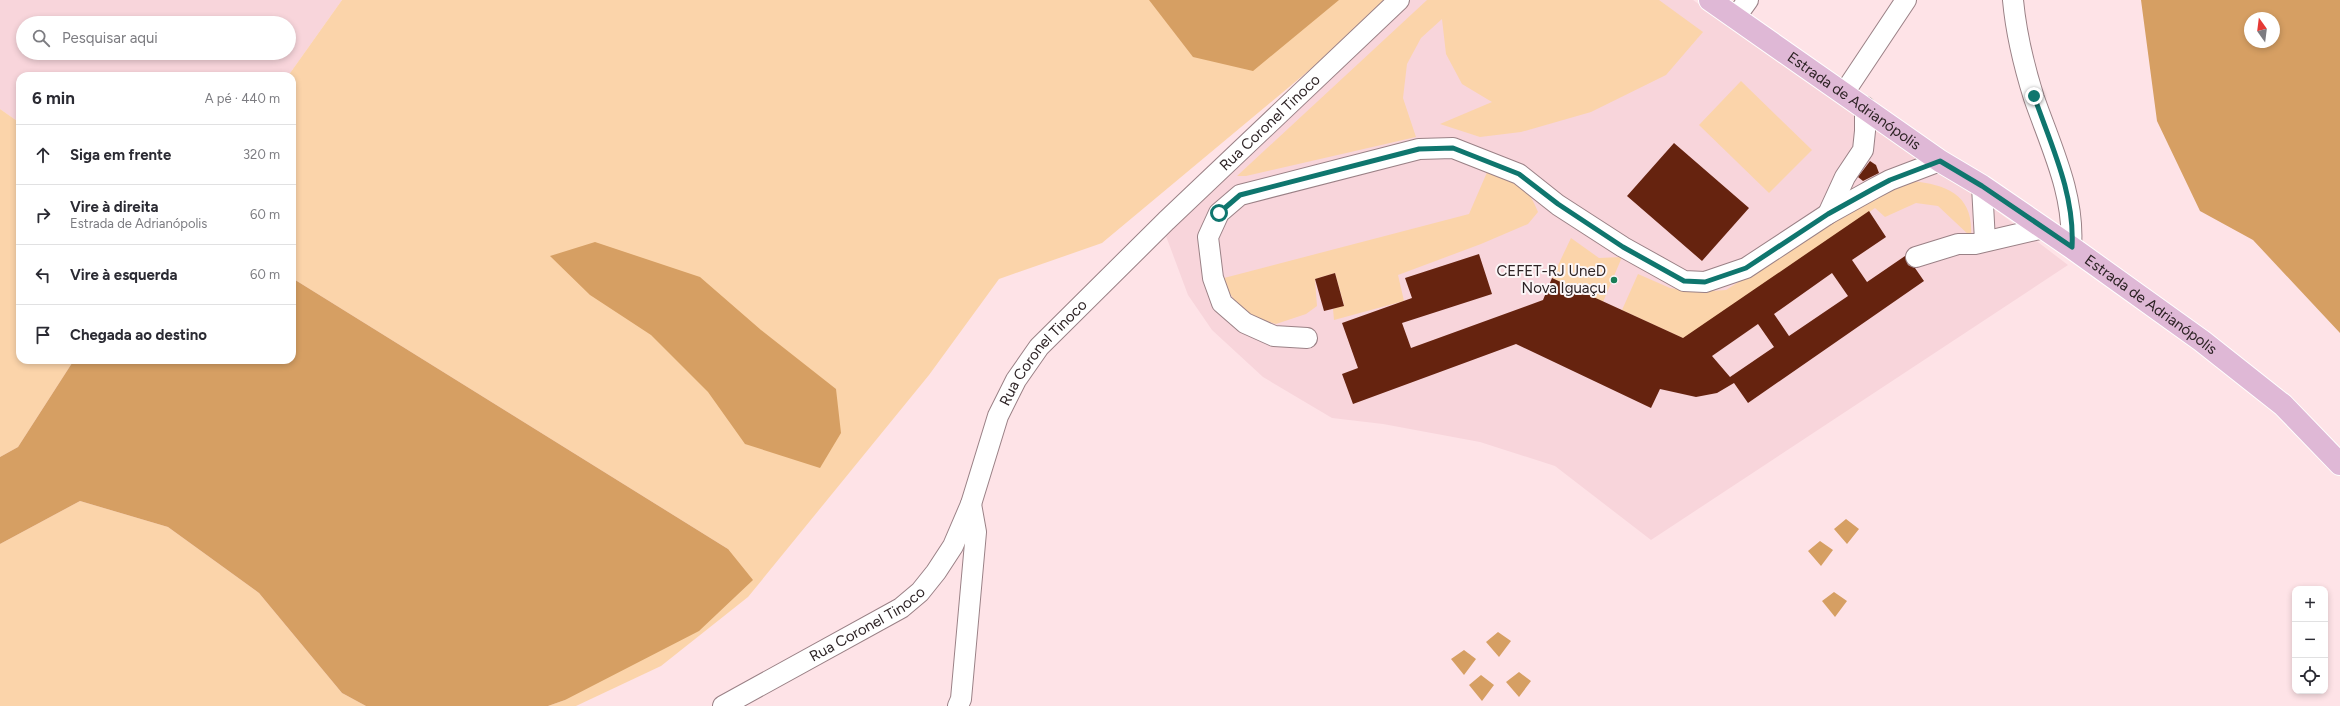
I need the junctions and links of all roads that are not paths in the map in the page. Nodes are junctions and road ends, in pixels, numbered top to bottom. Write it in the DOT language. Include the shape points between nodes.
graph roads {
  1 [pos="1399,0"];
  2 [pos="1710,0"];
  3 [pos="1748,0"];
  4 [pos="1906,0"];
  5 [pos="2013,0"];
  6 [pos="1735,18"];
  7 [pos="1844,93"];
  8 [pos="1865,107"];
  9 [pos="1940,161"];
  10 [pos="1982,186"];
  11 [pos="1828,214"];
  12 [pos="2044,228"];
  13 [pos="1985,241"];
  14 [pos="2072,247"];
  15 [pos="1916,257"];
  16 [pos="1307,338"];
  17 [pos="2340,464"];
  18 [pos="971,504"];
  19 [pos="723,706"];
  20 [pos="958,706"];
  1 -- 18 [label="street, Rua Coronel Tinoco" via="1144,243 1039,347 1016,380 998,416"];
  2 -- 6 [label="main road, Estrada de Adrianópolis"];
  3 -- 6 [label="street"];
  4 -- 7 [label="street"];
  5 -- 14 [label="street" via="2016,29 2034,96 2070,203"];
  6 -- 7 [label="main road, Estrada de Adrianópolis"];
  7 -- 8 [label="main road, Estrada de Adrianópolis"];
  8 -- 9 [label="main road, Estrada de Adrianópolis"];
  8 -- 11 [label="street" via="1862,150 1845,177"];
  9 -- 10 [label="main road, Estrada de Adrianópolis"];
  9 -- 11 [label="street" via="1890,180"];
  10 -- 12 [label="main road, Estrada de Adrianópolis"];
  10 -- 13 [label="street"];
  11 -- 16 [label="street" via="1746,268 1705,282 1684,281 1623,247 1558,204 1519,174 1453,148 1419,149 1240,195 1219,213 1208,237 1213,278 1222,303 1245,323 1274,336"];
  12 -- 13 [label="street"];
  12 -- 14 [label="main road, Estrada de Adrianópolis"];
  13 -- 15 [label="street" via="1958,244"];
  14 -- 17 [label="main road, Estrada de Adrianópolis" via="2202,341 2283,405"];
  18 -- 19 [label="street, Rua Coronel Tinoco" via="953,546 936,572 920,592 901,608"];
  18 -- 20 [label="street" via="976,532 961,699"];
}
